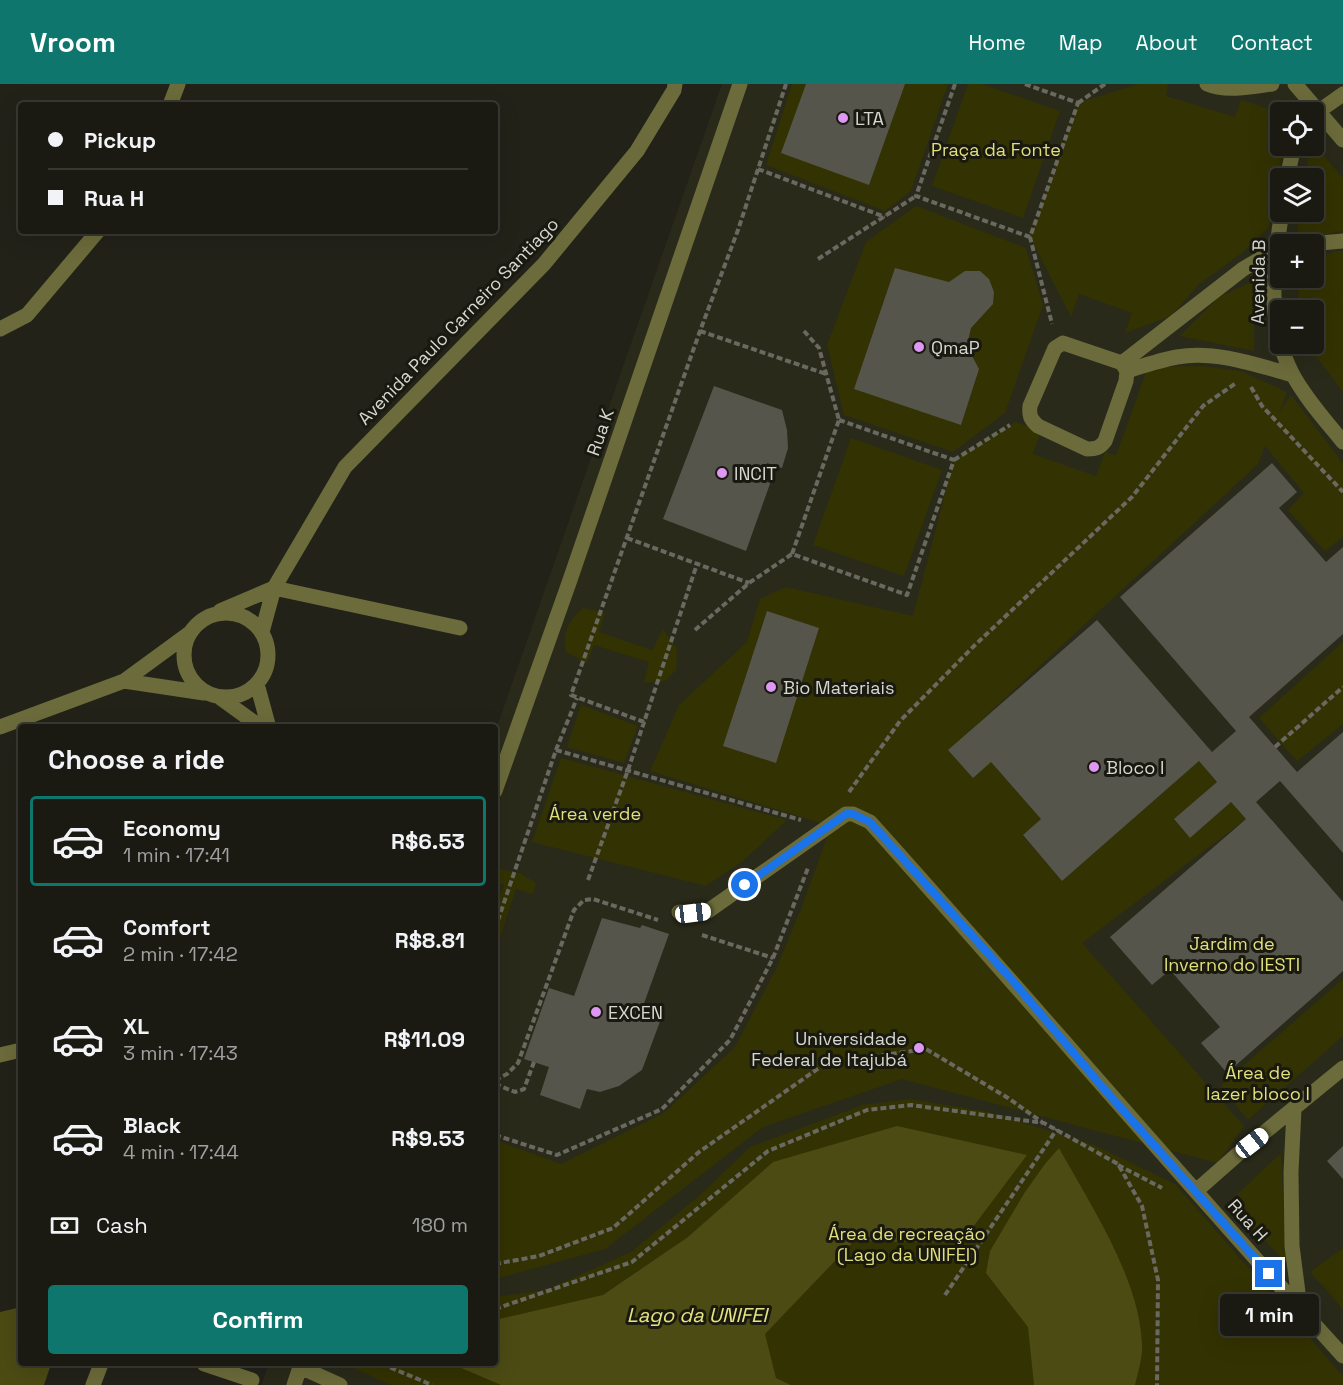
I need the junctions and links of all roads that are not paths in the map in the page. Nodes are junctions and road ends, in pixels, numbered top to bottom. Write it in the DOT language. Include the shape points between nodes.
graph roads {
  1 [pos="178,84"];
  2 [pos="675,84"];
  3 [pos="740,84"];
  4 [pos="1207,84"];
  5 [pos="1272,84"];
  6 [pos="1295,84"];
  7 [pos="1343,94"];
  8 [pos="171,102"];
  9 [pos="1307,102"];
  10 [pos="1324,109"];
  11 [pos="1324,122"];
  12 [pos="1343,140"];
  13 [pos="95,234"];
  14 [pos="1343,241"];
  15 [pos="1324,243"];
  16 [pos="1270,254"];
  17 [pos="1277,288"];
  18 [pos="0,329"];
  19 [pos="1124,367"];
  20 [pos="1293,375"];
  21 [pos="1343,442"];
  22 [pos="273,588"];
  23 [pos="212,615"];
  24 [pos="460,628"];
  25 [pos="191,632"];
  26 [pos="262,632"];
  27 [pos="124,681"];
  28 [pos="257,684"];
  29 [pos="212,695"];
  30 [pos="256,724"];
  31 [pos="268,724"];
  32 [pos="0,727"];
  33 [pos="498,783"];
  34 [pos="679,912"];
  35 [pos="18,1051"];
  36 [pos="0,1055"];
  37 [pos="1343,1068"];
  38 [pos="1294,1109"];
  39 [pos="1196,1191"];
  40 [pos="1299,1308"];
  41 [pos="1343,1356"];
  42 [pos="100,1366"];
  43 [pos="210,1366"];
  44 [pos="300,1366"];
  45 [pos="302,1366"];
  46 [pos="252,1380"];
  47 [pos="93,1385"];
  48 [pos="294,1385"];
  49 [pos="340,1385"];
  1 -- 8 [label="street"];
  2 -- 22 [label="street, Avenida Paulo Carneiro Santiago" via="637,151 544,264 345,467"];
  3 -- 33 [label="street, Rua K"];
  4 -- 5 [label="street"];
  6 -- 9 [label="street"];
  7 -- 10 [label="street"];
  11 -- 12 [label="street"];
  13 -- 18 [label="street" via="27,315"];
  14 -- 15 [label="street"];
  16 -- 19 [label="street" via="1243,269"];
  17 -- 20 [label="street, Avenida B" via="1276,330"];
  19 -- 19 [label="street" via="1068,344 1057,345 1030,406 1031,420 1087,449 1101,447 1126,381"];
  19 -- 20 [label="street" via="1200,356"];
  20 -- 21 [label="street, Avenida B"];
  22 -- 23 [label="street"];
  22 -- 24 [label="street"];
  22 -- 26 [label="street, Avenida Paulo Carneiro Santiago"];
  23 -- 25 [label="street"];
  23 -- 26 [label="street" via="240,615"];
  25 -- 27 [label="street"];
  25 -- 29 [label="street" via="184,652 187,673"];
  26 -- 28 [label="street" via="268,659"];
  27 -- 29 [label="street"];
  27 -- 32 [label="street"];
  28 -- 29 [label="street" via="240,695"];
  28 -- 31 [label="street"];
  29 -- 30 [label="street"];
  34 -- 39 [label="street, Rua H" via="708,911 846,814 870,822"];
  35 -- 36 [label="street"];
  37 -- 38 [label="street"];
  38 -- 39 [label="street"];
  38 -- 40 [label="street" via="1292,1246"];
  39 -- 40 [label="street, Rua H"];
  40 -- 41 [label="street, Rua H"];
  42 -- 47 [label="street"];
  43 -- 46 [label="street"];
  44 -- 48 [label="street"];
  45 -- 49 [label="street"];
}
